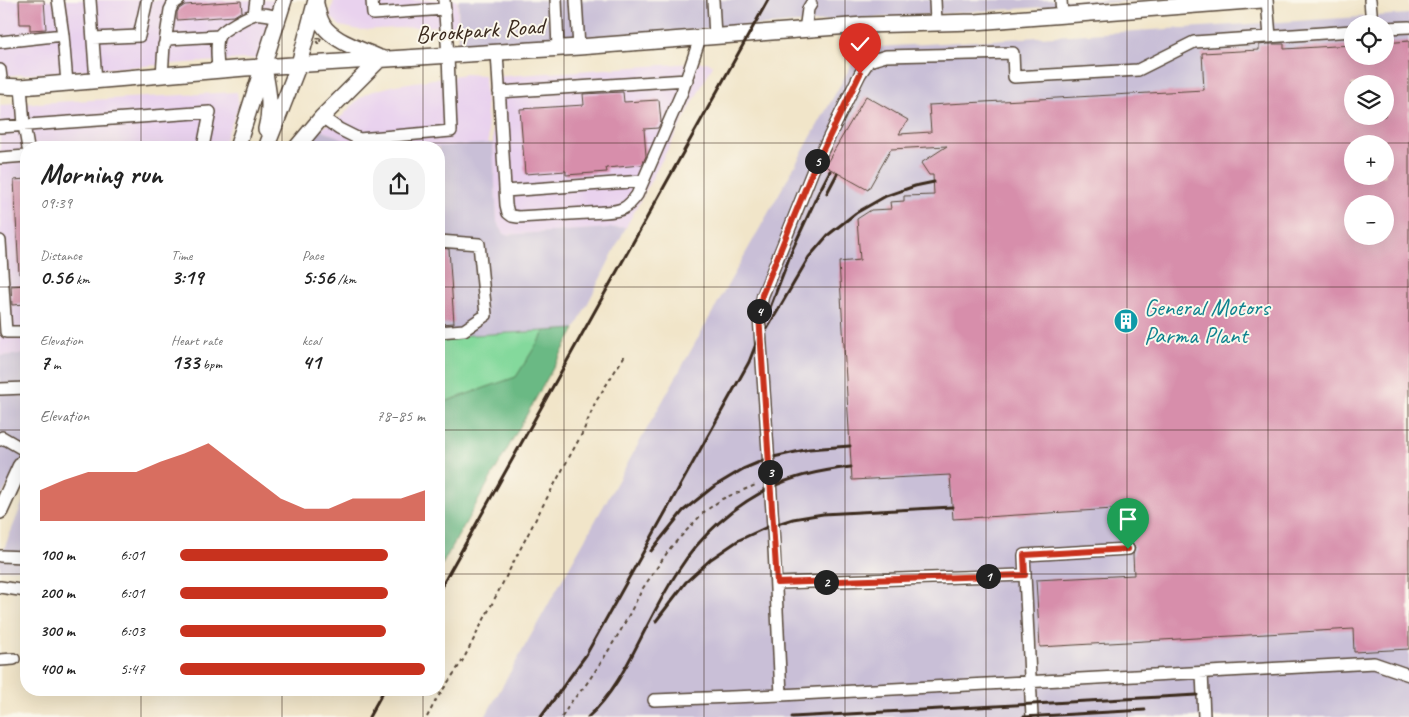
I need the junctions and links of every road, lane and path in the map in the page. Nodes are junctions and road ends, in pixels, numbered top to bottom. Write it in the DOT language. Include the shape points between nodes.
graph roads {
  1 [pos="58,0"];
  2 [pos="90,0"];
  3 [pos="147,0"];
  4 [pos="179,0"];
  5 [pos="256,0"];
  6 [pos="284,0"];
  7 [pos="372,0"];
  8 [pos="556,0"];
  9 [pos="576,0"];
  10 [pos="713,0"];
  11 [pos="935,0"];
  12 [pos="1061,0"];
  13 [pos="1262,0"];
  14 [pos="1267,0"];
  15 [pos="1370,0"];
  16 [pos="316,1"];
  17 [pos="445,4"];
  18 [pos="811,4"];
  19 [pos="254,14"];
  20 [pos="1062,15"];
  21 [pos="1371,15"];
  22 [pos="279,17"];
  23 [pos="936,23"];
  24 [pos="1409,27"];
  25 [pos="1394,28"];
  26 [pos="804,30"];
  27 [pos="1344,31"];
  28 [pos="63,35"];
  29 [pos="219,36"];
  30 [pos="1270,36"];
  31 [pos="707,37"];
  32 [pos="93,38"];
  33 [pos="0,42"];
  34 [pos="165,42"];
  35 [pos="579,47"];
  36 [pos="558,48"];
  37 [pos="497,52"];
  38 [pos="448,56"];
  39 [pos="382,58"];
  40 [pos="299,64"];
  41 [pos="264,66"];
  42 [pos="0,70"];
  43 [pos="218,71"];
  44 [pos="162,76"];
  45 [pos="687,80"];
  46 [pos="96,81"];
  47 [pos="67,83"];
  48 [pos="1,86"];
  49 [pos="21,87"];
  50 [pos="499,92"];
  51 [pos="322,117"];
  52 [pos="24,126"];
  53 [pos="0,127"];
  54 [pos="27,141"];
  55 [pos="204,141"];
  56 [pos="239,141"];
  57 [pos="266,141"];
  58 [pos="269,141"];
  59 [pos="302,141"];
  60 [pos="20,156"];
  61 [pos="0,158"];
  62 [pos="643,181"];
  63 [pos="505,191"];
  64 [pos="0,241"];
  65 [pos="445,241"];
  66 [pos="445,332"];
  67 [pos="20,333"];
  68 [pos="3,336"];
  69 [pos="625,355"];
  70 [pos="20,388"];
  71 [pos="0,389"];
  72 [pos="0,440"];
  73 [pos="20,448"];
  74 [pos="20,472"];
  75 [pos="770,482"];
  76 [pos="0,511"];
  77 [pos="1128,549"];
  78 [pos="0,556"];
  79 [pos="20,557"];
  80 [pos="1025,575"];
  81 [pos="777,583"];
  82 [pos="0,588"];
  83 [pos="20,590"];
  84 [pos="14,659"];
  85 [pos="0,660"];
  86 [pos="1202,673"];
  87 [pos="1409,675"];
  88 [pos="1030,682"];
  89 [pos="445,688"];
  90 [pos="781,695"];
  91 [pos="440,696"];
  92 [pos="654,700"];
  93 [pos="427,717"];
  94 [pos="562,717"];
  95 [pos="1032,717"];
  96 [pos="1204,717"];
  1 -- 28 [label="lane"];
  2 -- 32 [label="lane"];
  3 -- 32 [label="lane" via="139,36"];
  4 -- 34 [label="lane" via="170,10"];
  5 -- 19 [label="lane"];
  6 -- 22 [label="main road"];
  7 -- 17 [label="lane" via="373,14"];
  8 -- 36 [label="lane"];
  9 -- 35 [label="lane"];
  10 -- 31 [label="lane"];
  11 -- 23 [label="lane"];
  12 -- 20 [label="lane"];
  13 -- 20 [label="main road, Brookpark Road"];
  14 -- 30 [label="lane"];
  15 -- 21 [label="lane"];
  16 -- 39 [label="main road" via="318,16 325,28 344,43"];
  16 -- 40 [label="main road"];
  17 -- 38 [label="lane"];
  18 -- 26 [label="lane"];
  19 -- 22 [label="lane"];
  19 -- 29 [label="lane"];
  20 -- 23 [label="main road, Brookpark Road"];
  22 -- 41 [label="main road"];
  23 -- 26 [label="main road, Brookpark Road"];
  24 -- 25 [label="lane"];
  26 -- 31 [label="main road, Brookpark Road"];
  27 -- 30 [label="lane"];
  28 -- 33 [label="lane"];
  28 -- 47 [label="lane"];
  29 -- 34 [label="lane" via="168,39"];
  29 -- 43 [label="lane"];
  30 -- 75 [label="lane" via="1194,42 1138,70 1128,71 1014,78 1013,53 886,56 869,61 813,170 762,295 759,315"];
  31 -- 35 [label="main road, Brookpark Road"];
  31 -- 45 [label="lane"];
  32 -- 46 [label="lane"];
  34 -- 44 [label="lane"];
  35 -- 36 [label="main road, Brookpark Road"];
  36 -- 37 [label="main road, Brookpark Road"];
  37 -- 38 [label="main road, Brookpark Road"];
  37 -- 50 [label="lane"];
  38 -- 39 [label="main road, Brookpark Road"];
  38 -- 51 [label="lane" via="451,131 359,138"];
  39 -- 40 [label="main road, Brookpark Road"];
  39 -- 51 [label="main road"];
  40 -- 41 [label="main road, Brookpark Road"];
  40 -- 58 [label="main road"];
  41 -- 43 [label="main road, Brookpark Road"];
  41 -- 56 [label="main road"];
  41 -- 57 [label="main road" via="270,101"];
  42 -- 48 [label="lane"];
  43 -- 44 [label="main road, Brookpark Road"];
  44 -- 46 [label="main road, Brookpark Road"];
  45 -- 50 [label="lane"];
  45 -- 62 [label="lane"];
  46 -- 47 [label="main road, Brookpark Road"];
  47 -- 49 [label="main road, Brookpark Road"];
  48 -- 49 [label="main road, Brookpark Road"];
  49 -- 52 [label="lane"];
  50 -- 63 [label="lane"];
  51 -- 59 [label="main road"];
  52 -- 53 [label="lane"];
  52 -- 54 [label="lane"];
  52 -- 55 [label="lane" via="210,112"];
  60 -- 61 [label="lane"];
  62 -- 63 [label="lane"];
  62 -- 63 [label="lane" via="631,204 618,211 605,212 512,216 506,209"];
  64 -- 68 [label="lane"];
  65 -- 66 [label="lane" via="479,244 486,315 464,330"];
  67 -- 68 [label="lane"];
  69 -- 89 [label="path" via="595,403 583,432"];
  70 -- 71 [label="lane"];
  72 -- 73 [label="lane" via="2,437"];
  74 -- 76 [label="main road"];
  75 -- 81 [label="lane"];
  75 -- 94 [label="path" via="722,499 704,512 671,547 643,588 602,661"];
  77 -- 80 [label="lane" via="1024,555"];
  78 -- 79 [label="lane"];
  80 -- 81 [label="lane"];
  80 -- 88 [label="lane"];
  81 -- 90 [label="lane"];
  82 -- 83 [label="lane"];
  84 -- 85 [label="lane"];
  86 -- 87 [label="lane" via="1374,663"];
  86 -- 88 [label="lane"];
  86 -- 96 [label="lane"];
  88 -- 90 [label="lane"];
  88 -- 95 [label="lane"];
  90 -- 92 [label="lane"];
  91 -- 93 [label="path"];
}
